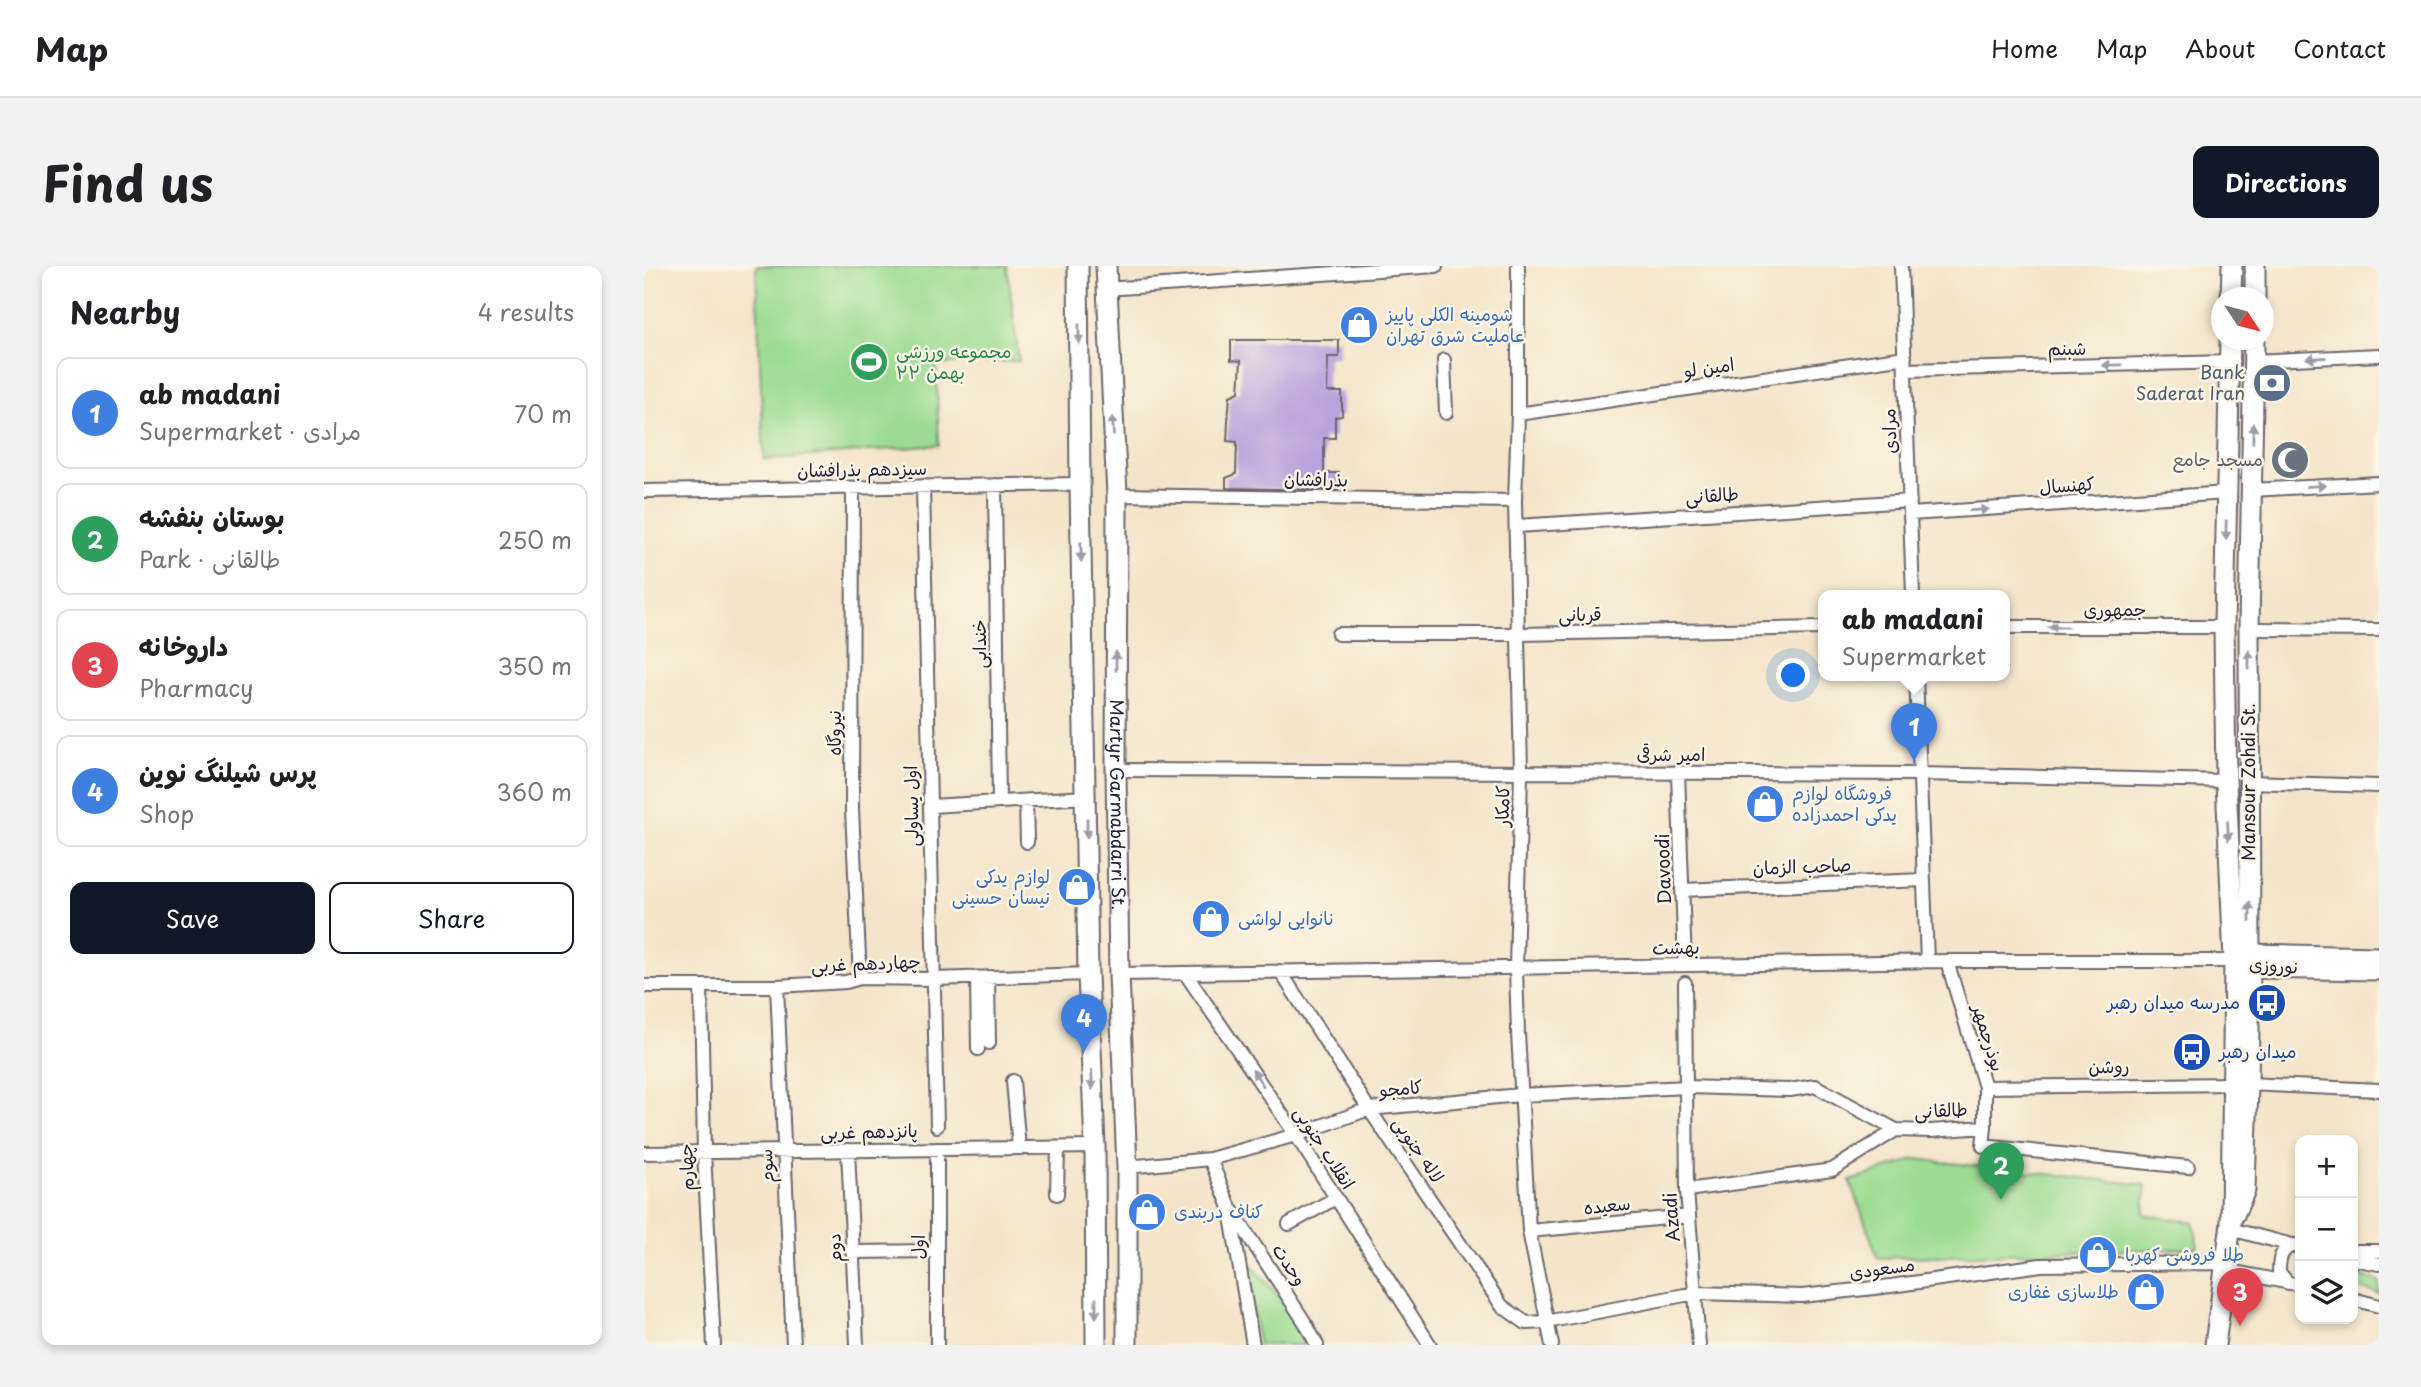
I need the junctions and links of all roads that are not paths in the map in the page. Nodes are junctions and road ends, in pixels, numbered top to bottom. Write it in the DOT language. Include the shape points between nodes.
graph roads {
  1 [pos="1078,266"];
  2 [pos="1106,266"];
  3 [pos="1436,266"];
  4 [pos="1518,266"];
  5 [pos="1901,266"];
  6 [pos="2232,266"];
  7 [pos="2255,266"];
  8 [pos="2231,287"];
  9 [pos="2255,287"];
  10 [pos="1106,289"];
  11 [pos="2230,350"];
  12 [pos="2254,350"];
  13 [pos="2379,355"];
  14 [pos="1444,360"];
  15 [pos="2253,361"];
  16 [pos="2230,362"];
  17 [pos="1905,363"];
  18 [pos="1446,413"];
  19 [pos="1518,414"];
  20 [pos="2379,483"];
  21 [pos="1080,484"];
  22 [pos="995,485"];
  23 [pos="923,486"];
  24 [pos="853,488"];
  25 [pos="2252,490"];
  26 [pos="644,491"];
  27 [pos="2227,493"];
  28 [pos="1117,495"];
  29 [pos="1515,501"];
  30 [pos="1910,508"];
  31 [pos="1517,526"];
  32 [pos="1913,590"];
  33 [pos="2010,627"];
  34 [pos="2224,627"];
  35 [pos="1818,628"];
  36 [pos="2249,629"];
  37 [pos="2379,630"];
  38 [pos="1338,634"];
  39 [pos="1519,634"];
  40 [pos="1916,681"];
  41 [pos="1116,770"];
  42 [pos="1521,772"];
  43 [pos="1678,773"];
  44 [pos="1920,774"];
  45 [pos="2226,781"];
  46 [pos="2249,782"];
  47 [pos="2379,786"];
  48 [pos="1087,797"];
  49 [pos="1026,801"];
  50 [pos="999,802"];
  51 [pos="930,806"];
  52 [pos="1027,842"];
  53 [pos="1924,880"];
  54 [pos="1682,890"];
  55 [pos="2379,957"];
  56 [pos="1927,961"];
  57 [pos="1947,961"];
  58 [pos="2244,961"];
  59 [pos="1685,965"];
  60 [pos="1516,968"];
  61 [pos="2379,970"];
  62 [pos="1280,971"];
  63 [pos="1185,973"];
  64 [pos="1088,974"];
  65 [pos="1119,974"];
  66 [pos="860,978"];
  67 [pos="982,978"];
  68 [pos="934,979"];
  69 [pos="1685,982"];
  70 [pos="644,986"];
  71 [pos="701,986"];
  72 [pos="777,986"];
  73 [pos="984,1046"];
  74 [pos="1013,1080"];
  75 [pos="2241,1084"];
  76 [pos="1687,1087"];
  77 [pos="1985,1087"];
  78 [pos="2379,1090"];
  79 [pos="1520,1096"];
  80 [pos="1369,1109"];
  81 [pos="937,1126"];
  82 [pos="1984,1126"];
  83 [pos="1896,1130"];
  84 [pos="1296,1135"];
  85 [pos="1094,1147"];
  86 [pos="1019,1148"];
  87 [pos="1058,1148"];
  88 [pos="937,1149"];
  89 [pos="848,1150"];
  90 [pos="784,1151"];
  91 [pos="704,1152"];
  92 [pos="644,1153"];
  93 [pos="1210,1159"];
  94 [pos="1127,1167"];
  95 [pos="2188,1167"];
  96 [pos="1687,1190"];
  97 [pos="1057,1194"];
  98 [pos="1336,1198"];
  99 [pos="1229,1205"];
  100 [pos="1689,1216"];
  101 [pos="1289,1224"];
  102 [pos="2230,1226"];
  103 [pos="1529,1231"];
  104 [pos="2295,1245"];
  105 [pos="2295,1246"];
  106 [pos="936,1251"];
  107 [pos="2358,1251"];
  108 [pos="2379,1251"];
  109 [pos="852,1252"];
  110 [pos="2358,1260"];
  111 [pos="2379,1264"];
  112 [pos="2225,1266"];
  113 [pos="2294,1284"];
  114 [pos="1695,1293"];
  115 [pos="2358,1300"];
  116 [pos="2379,1306"];
  117 [pos="1546,1322"];
  118 [pos="714,1345"];
  119 [pos="793,1345"];
  120 [pos="857,1345"];
  121 [pos="937,1345"];
  122 [pos="1096,1345"];
  123 [pos="1127,1345"];
  124 [pos="1252,1345"];
  125 [pos="1317,1345"];
  126 [pos="1430,1345"];
  127 [pos="1552,1345"];
  128 [pos="1699,1345"];
  129 [pos="2215,1345"];
  1 -- 21 [label="main road, Martyr Garmabdarri St., one-way"];
  2 -- 10 [label="main road, Martyr Garmabdarri St."];
  3 -- 10 [label="street"];
  4 -- 19 [label="street, کامکار"];
  5 -- 17 [label="street, مرادی"];
  6 -- 8 [label="main road"];
  7 -- 9 [label="main road"];
  28 -- 10 [label="main road, Martyr Garmabdarri St., one-way"];
  11 -- 16 [label="main road, Mansour Zohdi St."];
  12 -- 15 [label="main road, Mansour Zohdi St."];
  13 -- 15 [label="street, one-way"];
  14 -- 18 [label="street"];
  15 -- 16 [label="main road"];
  25 -- 15 [label="main road, Mansour Zohdi St., one-way"];
  16 -- 17 [label="street, شبنم, one-way"];
  16 -- 27 [label="main road, Mansour Zohdi St."];
  17 -- 19 [label="street, امین لو"];
  17 -- 30 [label="street, مرادی"];
  19 -- 29 [label="street, کامکار"];
  25 -- 20 [label="street, one-way"];
  21 -- 22 [label="street, سیزدهم بذرافشان"];
  21 -- 48 [label="main road, Martyr Garmabdarri St., one-way"];
  22 -- 23 [label="street, سیزدهم بذرافشان"];
  22 -- 50 [label="street, خندابی"];
  23 -- 24 [label="street, سیزدهم بذرافشان"];
  23 -- 51 [label="street, اول یساولی"];
  24 -- 26 [label="street, سیزدهم بذرافشان"];
  24 -- 66 [label="street, نیروگاه" via="852,810"];
  25 -- 36 [label="main road, Mansour Zohdi St."];
  30 -- 27 [label="street, کهنسال, one-way"];
  27 -- 34 [label="main road, Mansour Zohdi St., one-way"];
  28 -- 29 [label="street, بذرافشان"];
  41 -- 28 [label="main road, Martyr Garmabdarri St., one-way"];
  29 -- 31 [label="street, کامکار"];
  30 -- 31 [label="street, طالقانی"];
  30 -- 32 [label="street, مرادی"];
  31 -- 39 [label="street, کامکار"];
  34 -- 33 [label="street, جمهوری, one-way"];
  34 -- 45 [label="main road, Mansour Zohdi St."];
  35 -- 39 [label="street, قربانی"];
  36 -- 37 [label="street"];
  46 -- 36 [label="main road, Mansour Zohdi St., one-way"];
  38 -- 39 [label="street, قربانی"];
  39 -- 42 [label="street, کامکار"];
  40 -- 44 [label="street"];
  41 -- 42 [label="street, امیر شرقی"];
  41 -- 65 [label="main road, Martyr Garmabdarri St."];
  42 -- 43 [label="street, امیر شرقی"];
  42 -- 60 [label="street, کامکار"];
  43 -- 44 [label="street, امیر شرقی"];
  43 -- 54 [label="street, Davoodi"];
  44 -- 45 [label="street, امیر شرقی"];
  44 -- 53 [label="street"];
  45 -- 46 [label="main road"];
  45 -- 58 [label="main road, Mansour Zohdi St., one-way"];
  46 -- 47 [label="street"];
  58 -- 46 [label="main road, Mansour Zohdi St., one-way"];
  48 -- 49 [label="street"];
  48 -- 64 [label="main road, Martyr Garmabdarri St., one-way"];
  49 -- 50 [label="street"];
  49 -- 52 [label="street"];
  50 -- 51 [label="street"];
  51 -- 68 [label="street, اول یساولی"];
  53 -- 54 [label="street, صاحب الزمان"];
  53 -- 56 [label="street"];
  54 -- 59 [label="street, Davoodi"];
  55 -- 58 [label="main road, نوروزی"];
  56 -- 57 [label="street, بهشت"];
  56 -- 59 [label="street, بهشت"];
  57 -- 58 [label="street, بهشت"];
  57 -- 77 [label="street, بوذرجمهر"];
  58 -- 61 [label="main road, نوروزی"];
  58 -- 75 [label="main road, Mansour Zohdi St."];
  59 -- 60 [label="street, بهشت"];
  60 -- 62 [label="street, بهشت"];
  60 -- 79 [label="street, کامکار"];
  62 -- 63 [label="street, بهشت"];
  62 -- 80 [label="street, لاله جنوبی"];
  63 -- 65 [label="street, بهشت"];
  84 -- 63 [label="street, انقلاب جنوبی, one-way"];
  64 -- 65 [label="main road"];
  64 -- 67 [label="street, چهاردهم غربی"];
  64 -- 85 [label="main road, Martyr Garmabdarri St., one-way"];
  65 -- 94 [label="main road, Martyr Garmabdarri St."];
  66 -- 68 [label="street, چهاردهم غربی"];
  66 -- 72 [label="street, چهاردهم غربی"];
  67 -- 68 [label="street, چهاردهم غربی"];
  67 -- 73 [label="street"];
  68 -- 81 [label="street, اول یساولی"];
  69 -- 76 [label="street"];
  70 -- 71 [label="street, چهاردهم غربی"];
  71 -- 72 [label="street, چهاردهم غربی"];
  71 -- 91 [label="street, چهارم"];
  72 -- 90 [label="street, سوم"];
  74 -- 86 [label="street"];
  75 -- 77 [label="street, روشن"];
  75 -- 78 [label="street, روشن"];
  75 -- 102 [label="main road, Mansour Zohdi St."];
  76 -- 79 [label="street, کامجو"];
  76 -- 83 [label="street" via="1790,1090 1815,1086"];
  76 -- 96 [label="street, Azadi"];
  77 -- 82 [label="street, بوذرجمهر"];
  79 -- 80 [label="street, کامجو"];
  79 -- 103 [label="street, کامکار"];
  80 -- 84 [label="street, کامجو"];
  80 -- 117 [label="street, لاله جنوبی" via="1502,1306 1526,1323"];
  82 -- 83 [label="street, طالقانی"];
  82 -- 95 [label="street, طالقانی" via="1983,1146"];
  83 -- 96 [label="street, طالقانی" via="1832,1170"];
  84 -- 93 [label="street, کامجو"];
  84 -- 98 [label="street, انقلاب جنوبی"];
  85 -- 87 [label="street, پانزدهم غربی"];
  85 -- 122 [label="main road, Martyr Garmabdarri St., one-way"];
  86 -- 87 [label="street, پانزدهم غربی"];
  86 -- 88 [label="street, پانزدهم غربی"];
  87 -- 97 [label="street"];
  88 -- 89 [label="street, پانزدهم غربی"];
  88 -- 106 [label="street, اول"];
  89 -- 90 [label="street, پانزدهم غربی"];
  89 -- 109 [label="street, دوم"];
  90 -- 91 [label="street, پانزدهم غربی"];
  90 -- 119 [label="street, سوم"];
  91 -- 92 [label="street, پانزدهم غربی"];
  91 -- 118 [label="street, چهارم"];
  93 -- 94 [label="street, کامجو"];
  93 -- 99 [label="street, وحدت"];
  94 -- 123 [label="main road, Martyr Garmabdarri St."];
  96 -- 100 [label="street, Azadi"];
  98 -- 101 [label="street"];
  98 -- 126 [label="street, انقلاب جنوبی"];
  99 -- 124 [label="street, وحدت"];
  99 -- 125 [label="street, وحدت"];
  100 -- 103 [label="street, سعیده"];
  100 -- 114 [label="street, Azadi"];
  102 -- 104 [label="street"];
  102 -- 112 [label="main road, Mansour Zohdi St."];
  103 -- 117 [label="street, کامکار"];
  105 -- 113 [label="street" via="2287,1247 2279,1264 2279,1272"];
  106 -- 109 [label="street"];
  106 -- 121 [label="street, اول"];
  107 -- 108 [label="street"];
  109 -- 120 [label="street, دوم"];
  110 -- 111 [label="street"];
  112 -- 113 [label="street"];
  112 -- 114 [label="street, مسعودی" via="2041,1265 1802,1296"];
  112 -- 129 [label="main road, Mansour Zohdi St."];
  114 -- 117 [label="street, مسعودی"];
  114 -- 128 [label="street, Azadi"];
  115 -- 116 [label="street"];
  117 -- 127 [label="street, کامکار"];
}
